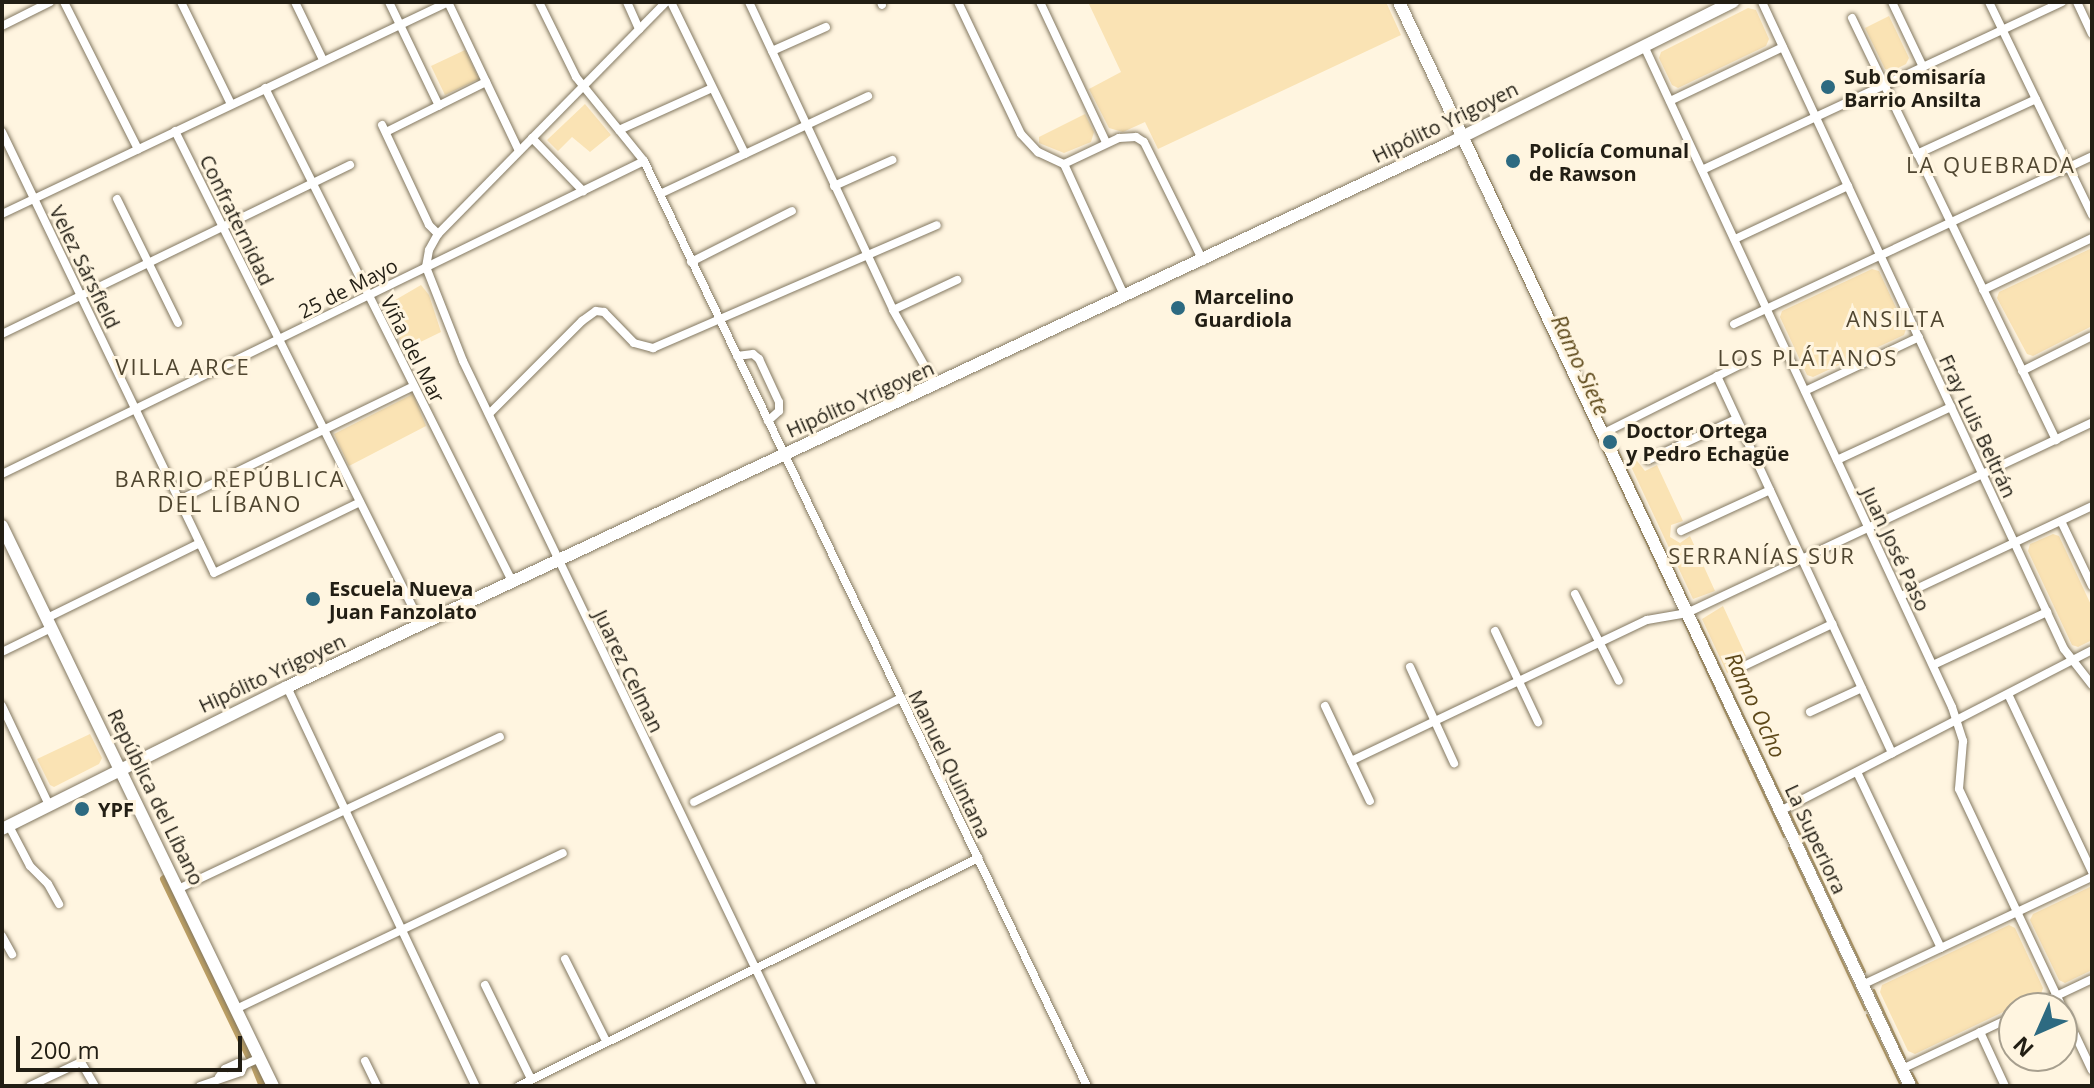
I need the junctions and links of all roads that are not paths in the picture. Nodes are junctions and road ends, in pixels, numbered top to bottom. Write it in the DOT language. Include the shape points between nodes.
graph roads {
  1 [pos="50,2"];
  2 [pos="64,2"];
  3 [pos="181,2"];
  4 [pos="295,2"];
  5 [pos="389,2"];
  6 [pos="448,2"];
  7 [pos="539,2"];
  8 [pos="627,2"];
  9 [pos="668,2"];
  10 [pos="749,2"];
  11 [pos="958,2"];
  12 [pos="1040,2"];
  13 [pos="1399,2"];
  14 [pos="1733,2"];
  15 [pos="1762,2"];
  16 [pos="1892,2"];
  17 [pos="1989,2"];
  18 [pos="2062,2"];
  19 [pos="2077,2"];
  20 [pos="1852,18"];
  21 [pos="399,24"];
  22 [pos="2,26"];
  23 [pos="826,27"];
  24 [pos="639,29"];
  25 [pos="2003,30"];
  26 [pos="2092,34"];
  27 [pos="1644,46"];
  28 [pos="1783,47"];
  29 [pos="772,51"];
  30 [pos="323,60"];
  31 [pos="1923,67"];
  32 [pos="486,82"];
  33 [pos="1884,85"];
  34 [pos="583,86"];
  35 [pos="265,88"];
  36 [pos="712,88"];
  37 [pos="868,96"];
  38 [pos="2036,99"];
  39 [pos="1670,101"];
  40 [pos="231,104"];
  41 [pos="439,106"];
  42 [pos="1816,117"];
  43 [pos="805,125"];
  44 [pos="619,130"];
  45 [pos="175,131"];
  46 [pos="2,132"];
  47 [pos="1463,137"];
  48 [pos="532,138"];
  49 [pos="1106,142"];
  50 [pos="138,149"];
  51 [pos="519,151"];
  52 [pos="745,154"];
  53 [pos="1917,154"];
  54 [pos="2092,156"];
  55 [pos="892,160"];
  56 [pos="644,161"];
  57 [pos="1064,164"];
  58 [pos="350,165"];
  59 [pos="2069,167"];
  60 [pos="1702,170"];
  61 [pos="312,183"];
  62 [pos="834,186"];
  63 [pos="1848,186"];
  64 [pos="583,191"];
  65 [pos="660,194"];
  66 [pos="34,199"];
  67 [pos="117,199"];
  68 [pos="792,211"];
  69 [pos="2,214"];
  70 [pos="2092,215"];
  71 [pos="1950,222"];
  72 [pos="937,225"];
  73 [pos="223,227"];
  74 [pos="438,234"];
  75 [pos="2092,238"];
  76 [pos="1735,239"];
  77 [pos="1880,255"];
  78 [pos="868,257"];
  79 [pos="1203,261"];
  80 [pos="691,262"];
  81 [pos="147,264"];
  82 [pos="426,267"];
  83 [pos="957,280"];
  84 [pos="1983,290"];
  85 [pos="81,296"];
  86 [pos="369,297"];
  87 [pos="1125,297"];
  88 [pos="1767,309"];
  89 [pos="893,310"];
  90 [pos="720,320"];
  91 [pos="178,323"];
  92 [pos="1734,324"];
  93 [pos="2,334"];
  94 [pos="2092,336"];
  95 [pos="1919,337"];
  96 [pos="279,340"];
  97 [pos="737,356"];
  98 [pos="1748,361"];
  99 [pos="2022,371"];
  100 [pos="1717,376"];
  101 [pos="414,386"];
  102 [pos="936,386"];
  103 [pos="1805,391"];
  104 [pos="1951,407"];
  105 [pos="136,409"];
  106 [pos="489,414"];
  107 [pos="1736,419"];
  108 [pos="768,421"];
  109 [pos="2092,422"];
  110 [pos="324,430"];
  111 [pos="1602,434"];
  112 [pos="2056,440"];
  113 [pos="785,455"];
  114 [pos="1648,460"];
  115 [pos="1837,460"];
  116 [pos="2,474"];
  117 [pos="1983,476"];
  118 [pos="1770,490"];
  119 [pos="179,500"];
  120 [pos="360,502"];
  121 [pos="2092,506"];
  122 [pos="2061,521"];
  123 [pos="2,526"];
  124 [pos="1869,529"];
  125 [pos="1681,531"];
  126 [pos="2015,542"];
  127 [pos="200,543"];
  128 [pos="558,560"];
  129 [pos="1802,560"];
  130 [pos="512,581"];
  131 [pos="2092,586"];
  132 [pos="1575,594"];
  133 [pos="1901,596"];
  134 [pos="2047,612"];
  135 [pos="1687,613"];
  136 [pos="49,623"];
  137 [pos="421,624"];
  138 [pos="1832,624"];
  139 [pos="1495,631"];
  140 [pos="1599,643"];
  141 [pos="2092,650"];
  142 [pos="2,652"];
  143 [pos="2073,660"];
  144 [pos="1933,665"];
  145 [pos="1744,666"];
  146 [pos="1410,667"];
  147 [pos="1518,681"];
  148 [pos="1619,681"];
  149 [pos="2092,685"];
  150 [pos="287,687"];
  151 [pos="1862,688"];
  152 [pos="2008,694"];
  153 [pos="901,698"];
  154 [pos="2,706"];
  155 [pos="1325,706"];
  156 [pos="1810,712"];
  157 [pos="1434,721"];
  158 [pos="1956,721"];
  159 [pos="1538,722"];
  160 [pos="500,737"];
  161 [pos="1892,753"];
  162 [pos="1351,761"];
  163 [pos="1454,763"];
  164 [pos="119,768"];
  165 [pos="1857,772"];
  166 [pos="1370,801"];
  167 [pos="694,802"];
  168 [pos="49,805"];
  169 [pos="345,810"];
  170 [pos="1780,811"];
  171 [pos="6,828"];
  172 [pos="563,853"];
  173 [pos="978,858"];
  174 [pos="2092,874"];
  175 [pos="178,889"];
  176 [pos="59,904"];
  177 [pos="2017,912"];
  178 [pos="402,930"];
  179 [pos="2,936"];
  180 [pos="1941,948"];
  181 [pos="12,954"];
  182 [pos="565,959"];
  183 [pos="756,967"];
  184 [pos="2092,979"];
  185 [pos="485,985"];
  186 [pos="1862,985"];
  187 [pos="2055,992"];
  188 [pos="2065,992"];
  189 [pos="236,1009"];
  190 [pos="1998,1024"];
  191 [pos="1980,1032"];
  192 [pos="2078,1040"];
  193 [pos="606,1041"];
  194 [pos="260,1058"];
  195 [pos="365,1061"];
  196 [pos="1902,1069"];
  197 [pos="2092,1070"];
  198 [pos="531,1079"];
  199 [pos="30,1086"];
  200 [pos="95,1086"];
  201 [pos="200,1086"];
  202 [pos="273,1086"];
  203 [pos="377,1086"];
  204 [pos="476,1086"];
  205 [pos="519,1086"];
  206 [pos="812,1086"];
  207 [pos="1087,1086"];
  208 [pos="1910,1086"];
  209 [pos="2005,1086"];
  1 -- 22 [label="street"];
  2 -- 50 [label="street"];
  3 -- 40 [label="street"];
  4 -- 30 [label="street"];
  5 -- 21 [label="street"];
  6 -- 21 [label="street"];
  6 -- 32 [label="street"];
  7 -- 34 [label="street, Manuel Quintana"];
  8 -- 24 [label="street"];
  9 -- 24 [label="street, 25 de Mayo"];
  9 -- 36 [label="street"];
  10 -- 29 [label="street"];
  11 -- 57 [label="street" via="1021,134 1038,152"];
  12 -- 49 [label="street"];
  13 -- 47 [label="main road, La Superiora"];
  14 -- 27 [label="main road, Hipólito Yrigoyen"];
  15 -- 28 [label="street, Fray Luis Beltrán"];
  16 -- 31 [label="street"];
  17 -- 25 [label="street"];
  18 -- 25 [label="street"];
  19 -- 26 [label="street"];
  20 -- 33 [label="street"];
  21 -- 30 [label="street"];
  21 -- 41 [label="street"];
  23 -- 29 [label="street"];
  24 -- 34 [label="street, 25 de Mayo"];
  25 -- 31 [label="street"];
  25 -- 38 [label="street"];
  27 -- 39 [label="street, Juan José Paso"];
  27 -- 47 [label="main road, Hipólito Yrigoyen"];
  28 -- 39 [label="street"];
  28 -- 42 [label="street, Fray Luis Beltrán"];
  29 -- 43 [label="street"];
  30 -- 35 [label="street"];
  31 -- 33 [label="street"];
  32 -- 41 [label="street"];
  32 -- 51 [label="street"];
  33 -- 42 [label="street"];
  33 -- 53 [label="street"];
  34 -- 44 [label="street, Manuel Quintana"];
  34 -- 48 [label="street, 25 de Mayo"];
  35 -- 40 [label="street"];
  35 -- 61 [label="street, Viña del Mar"];
  36 -- 44 [label="street"];
  36 -- 52 [label="street"];
  37 -- 43 [label="street"];
  38 -- 53 [label="street"];
  38 -- 59 [label="street"];
  39 -- 60 [label="street, Juan José Paso"];
  40 -- 45 [label="street"];
  41 -- 74 [label="street" via="384,128"];
  42 -- 60 [label="street"];
  42 -- 63 [label="street, Fray Luis Beltrán"];
  43 -- 52 [label="street"];
  43 -- 62 [label="street"];
  44 -- 56 [label="street, Manuel Quintana"];
  45 -- 50 [label="street"];
  45 -- 73 [label="street, Confraternidad"];
  46 -- 66 [label="street, Velez Sársfield"];
  47 -- 79 [label="main road, Hipólito Yrigoyen"];
  47 -- 111 [label="main road, La Superiora"];
  48 -- 51 [label="street, 25 de Mayo"];
  48 -- 64 [label="street"];
  49 -- 57 [label="street"];
  49 -- 79 [label="street" via="1136,137 1144,142"];
  50 -- 66 [label="street"];
  51 -- 74 [label="street, 25 de Mayo"];
  52 -- 65 [label="street"];
  53 -- 71 [label="street"];
  54 -- 59 [label="street"];
  55 -- 62 [label="street"];
  56 -- 64 [label="street"];
  56 -- 65 [label="street, Manuel Quintana"];
  57 -- 87 [label="street"];
  58 -- 61 [label="street"];
  59 -- 70 [label="street"];
  59 -- 71 [label="street"];
  60 -- 76 [label="street, Juan José Paso"];
  61 -- 73 [label="street"];
  61 -- 86 [label="street, Viña del Mar"];
  62 -- 78 [label="street"];
  63 -- 76 [label="street"];
  63 -- 77 [label="street, Fray Luis Beltrán"];
  64 -- 82 [label="street"];
  65 -- 80 [label="street, Manuel Quintana"];
  66 -- 69 [label="street"];
  66 -- 85 [label="street, Velez Sársfield"];
  67 -- 81 [label="street"];
  68 -- 80 [label="street"];
  71 -- 77 [label="street"];
  71 -- 84 [label="street"];
  72 -- 78 [label="street"];
  73 -- 81 [label="street"];
  73 -- 96 [label="street, Confraternidad"];
  74 -- 82 [label="street, 25 de Mayo"];
  75 -- 84 [label="street"];
  76 -- 88 [label="street, Juan José Paso"];
  77 -- 88 [label="street"];
  77 -- 95 [label="street, Fray Luis Beltrán"];
  78 -- 89 [label="street"];
  78 -- 90 [label="street"];
  79 -- 87 [label="main road, Hipólito Yrigoyen"];
  80 -- 90 [label="street, Manuel Quintana"];
  81 -- 85 [label="street"];
  81 -- 91 [label="street"];
  82 -- 86 [label="street, 25 de Mayo"];
  82 -- 106 [label="street, Juarez Celman"];
  83 -- 89 [label="street"];
  84 -- 99 [label="street"];
  85 -- 93 [label="street"];
  85 -- 105 [label="street, Velez Sársfield"];
  86 -- 96 [label="street, 25 de Mayo"];
  86 -- 101 [label="street, Viña del Mar"];
  87 -- 102 [label="main road, Hipólito Yrigoyen"];
  88 -- 92 [label="street"];
  88 -- 103 [label="street, Juan José Paso"];
  89 -- 102 [label="street"];
  90 -- 97 [label="street, Manuel Quintana"];
  90 -- 106 [label="street" via="653,348 634,343 604,312 596,311"];
  94 -- 99 [label="street"];
  95 -- 103 [label="street"];
  95 -- 104 [label="street, Fray Luis Beltrán"];
  96 -- 105 [label="street, 25 de Mayo"];
  96 -- 110 [label="street, Confraternidad"];
  97 -- 108 [label="street, Manuel Quintana"];
  97 -- 108 [label="street" via="753,354 759,359 779,402 779,411"];
  98 -- 100 [label="street"];
  99 -- 112 [label="street"];
  100 -- 107 [label="street"];
  100 -- 111 [label="street"];
  101 -- 110 [label="street"];
  101 -- 130 [label="street, Viña del Mar"];
  102 -- 113 [label="main road, Hipólito Yrigoyen"];
  103 -- 115 [label="street, Juan José Paso"];
  104 -- 115 [label="street"];
  104 -- 117 [label="street, Fray Luis Beltrán"];
  105 -- 116 [label="street, 25 de Mayo"];
  105 -- 119 [label="street, Velez Sársfield"];
  106 -- 128 [label="street, Juarez Celman"];
  107 -- 114 [label="street"];
  107 -- 118 [label="street"];
  108 -- 113 [label="street, Manuel Quintana"];
  109 -- 112 [label="street"];
  110 -- 119 [label="street"];
  110 -- 120 [label="street, Confraternidad"];
  111 -- 135 [label="main road, La Superiora"];
  112 -- 117 [label="street"];
  113 -- 128 [label="main road, Hipólito Yrigoyen"];
  113 -- 153 [label="street, Manuel Quintana"];
  115 -- 124 [label="street, Juan José Paso"];
  117 -- 124 [label="street"];
  117 -- 126 [label="street, Fray Luis Beltrán"];
  118 -- 125 [label="street"];
  118 -- 129 [label="street"];
  119 -- 127 [label="street, Velez Sársfield"];
  120 -- 127 [label="street, Velez Sársfield" via="214,573"];
  120 -- 137 [label="street, Confraternidad"];
  121 -- 122 [label="street"];
  122 -- 126 [label="street"];
  122 -- 131 [label="street"];
  123 -- 136 [label="main road, República del Líbano"];
  124 -- 129 [label="street"];
  124 -- 133 [label="street, Juan José Paso"];
  126 -- 133 [label="street"];
  126 -- 134 [label="street, Fray Luis Beltrán"];
  127 -- 136 [label="street"];
  128 -- 130 [label="main road, Hipólito Yrigoyen"];
  128 -- 183 [label="street, Juarez Celman"];
  129 -- 135 [label="street"];
  129 -- 138 [label="street"];
  130 -- 137 [label="main road, Hipólito Yrigoyen"];
  132 -- 140 [label="street"];
  133 -- 144 [label="street, Juan José Paso"];
  134 -- 143 [label="street, Fray Luis Beltrán"];
  134 -- 144 [label="street"];
  135 -- 140 [label="street" via="1647,620"];
  135 -- 170 [label="main road, La Superiora"];
  136 -- 142 [label="street"];
  136 -- 164 [label="main road, República del Líbano"];
  137 -- 150 [label="main road, Hipólito Yrigoyen"];
  138 -- 145 [label="street"];
  138 -- 151 [label="street"];
  139 -- 147 [label="street"];
  140 -- 147 [label="street"];
  140 -- 148 [label="street"];
  141 -- 143 [label="street"];
  143 -- 149 [label="street, Fray Luis Beltrán"];
  143 -- 152 [label="street"];
  144 -- 158 [label="street, Juan José Paso"];
  146 -- 157 [label="street"];
  147 -- 157 [label="street"];
  147 -- 159 [label="street"];
  150 -- 164 [label="main road, Hipólito Yrigoyen"];
  150 -- 169 [label="street"];
  151 -- 156 [label="street"];
  151 -- 161 [label="street"];
  152 -- 158 [label="street"];
  152 -- 174 [label="street"];
  153 -- 167 [label="street"];
  153 -- 173 [label="street, Manuel Quintana"];
  154 -- 168 [label="street"];
  155 -- 162 [label="street"];
  157 -- 162 [label="street"];
  157 -- 163 [label="street"];
  158 -- 161 [label="street"];
  158 -- 177 [label="street, Juan José Paso" via="1963,741 1959,789"];
  160 -- 169 [label="street"];
  161 -- 165 [label="street"];
  162 -- 166 [label="street"];
  164 -- 168 [label="main road, Hipólito Yrigoyen"];
  164 -- 175 [label="main road, República del Líbano"];
  165 -- 170 [label="street"];
  165 -- 180 [label="street"];
  168 -- 171 [label="main road, Hipólito Yrigoyen"];
  169 -- 175 [label="street"];
  169 -- 178 [label="street"];
  170 -- 186 [label="main road, La Superiora"];
  171 -- 176 [label="street"];
  172 -- 178 [label="street"];
  173 -- 183 [label="street"];
  173 -- 207 [label="street, Manuel Quintana"];
  174 -- 177 [label="street"];
  175 -- 189 [label="main road, República del Líbano"];
  177 -- 180 [label="street"];
  177 -- 187 [label="street, Juan José Paso"];
  178 -- 189 [label="street"];
  178 -- 204 [label="street"];
  179 -- 181 [label="street"];
  180 -- 186 [label="street"];
  182 -- 193 [label="street"];
  183 -- 193 [label="street"];
  183 -- 206 [label="street, Juarez Celman"];
  184 -- 188 [label="street"];
  185 -- 198 [label="street"];
  186 -- 196 [label="main road, La Superiora"];
  189 -- 194 [label="main road, República del Líbano"];
  190 -- 191 [label="street"];
  191 -- 196 [label="street"];
  191 -- 209 [label="street"];
  192 -- 197 [label="street, Juan José Paso"];
  193 -- 198 [label="street"];
  194 -- 201 [label="street" via="241,1072"];
  194 -- 202 [label="main road, República del Líbano"];
  195 -- 203 [label="street"];
  196 -- 208 [label="main road, La Superiora"];
  198 -- 205 [label="street"];
  199 -- 200 [label="street" via="81,1062"];
}
